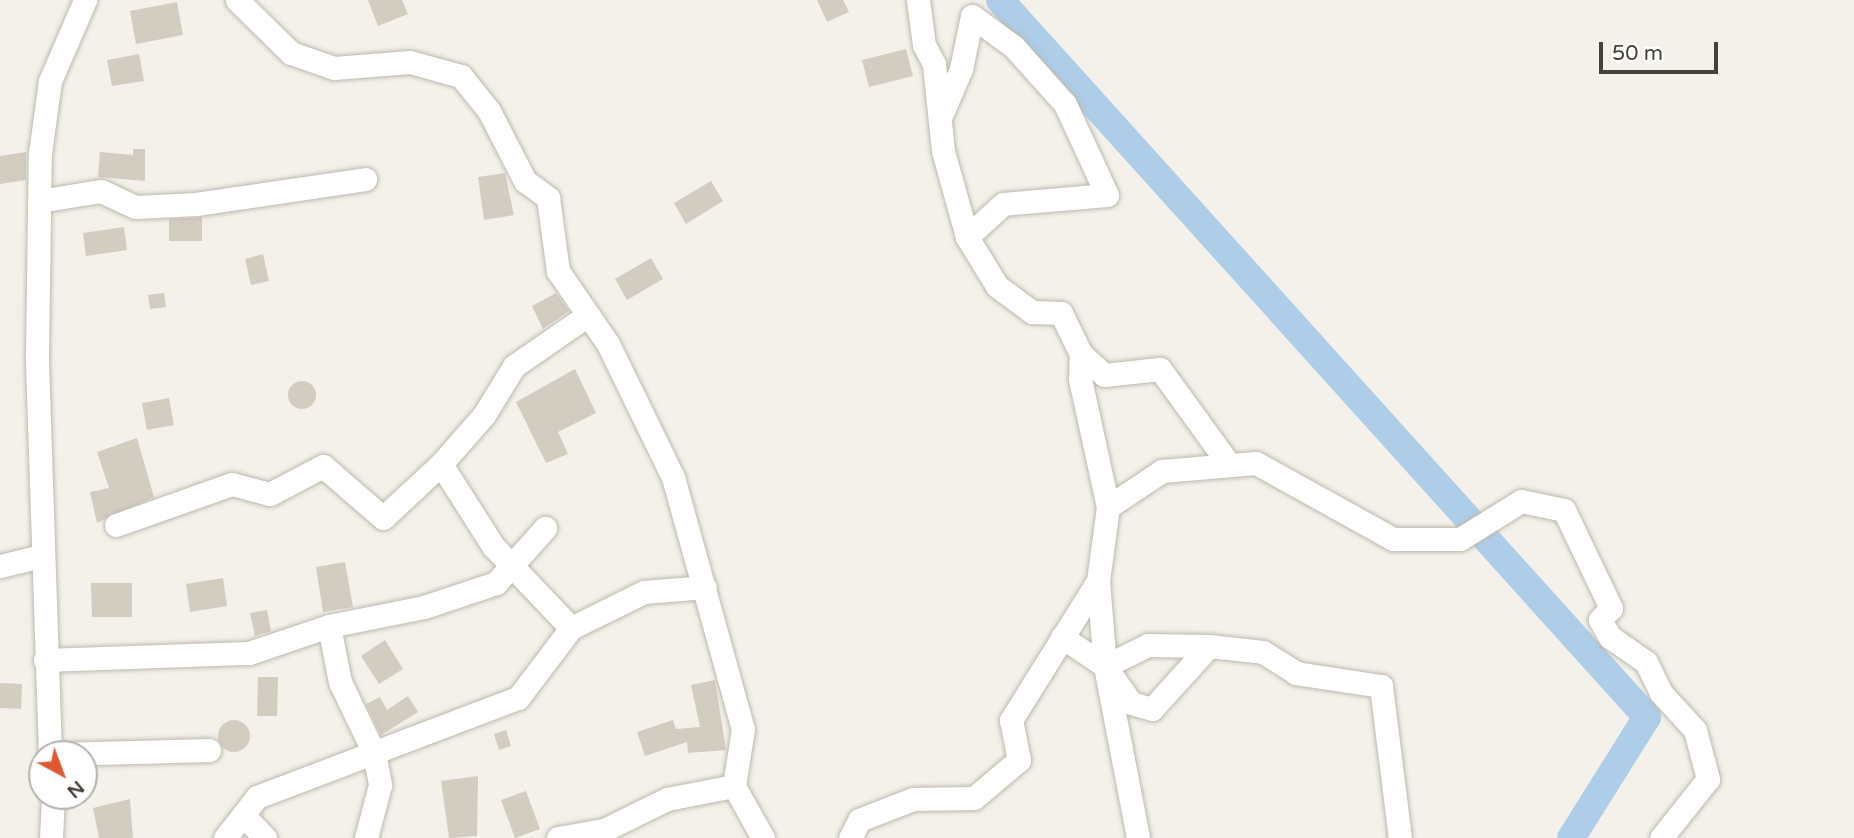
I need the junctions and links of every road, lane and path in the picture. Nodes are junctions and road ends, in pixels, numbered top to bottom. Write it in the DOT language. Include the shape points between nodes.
graph roads {
  1 [pos="85,0"];
  2 [pos="237,0"];
  3 [pos="918,0"];
  4 [pos="940,119"];
  5 [pos="365,179"];
  6 [pos="39,201"];
  7 [pos="967,237"];
  8 [pos="588,315"];
  9 [pos="1081,354"];
  10 [pos="1228,463"];
  11 [pos="441,464"];
  12 [pos="1108,508"];
  13 [pos="116,525"];
  14 [pos="545,528"];
  15 [pos="41,556"];
  16 [pos="514,563"];
  17 [pos="0,566"];
  18 [pos="1098,581"];
  19 [pos="705,587"];
  20 [pos="329,626"];
  21 [pos="571,628"];
  22 [pos="1062,637"];
  23 [pos="1209,646"];
  24 [pos="46,660"];
  25 [pos="1105,666"];
  26 [pos="49,740"];
  27 [pos="209,750"];
  28 [pos="374,752"];
  29 [pos="98,753"];
  30 [pos="734,786"];
  31 [pos="52,810"];
  32 [pos="243,815"];
  33 [pos="51,838"];
  34 [pos="225,838"];
  35 [pos="265,838"];
  36 [pos="366,838"];
  37 [pos="558,838"];
  38 [pos="763,838"];
  39 [pos="850,838"];
  40 [pos="1138,838"];
  41 [pos="1400,838"];
  42 [pos="1661,838"];
  1 -- 6 [label="street" via="50,81"];
  2 -- 8 [label="street" via="291,53 334,68 411,62 461,76 489,111 525,181 548,198 558,271"];
  3 -- 4 [label="street"];
  4 -- 7 [label="street"];
  4 -- 7 [label="street" via="961,69 972,16 1014,47 1065,104 1107,195 1003,204"];
  5 -- 6 [label="street" via="195,204 136,206 102,191"];
  6 -- 15 [label="street"];
  7 -- 9 [label="street" via="997,286 1032,312 1061,313"];
  8 -- 11 [label="street" via="514,366 484,415"];
  8 -- 19 [label="street" via="644,408 668,466"];
  9 -- 10 [label="street" via="1104,374 1160,369"];
  9 -- 12 [label="street" via="1080,379"];
  10 -- 12 [label="street" via="1161,471"];
  10 -- 42 [label="street" via="1256,463 1393,539 1460,539 1521,501 1564,510 1611,608 1600,620 1610,637 1646,662 1661,693 1695,730 1708,779"];
  11 -- 13 [label="street" via="383,518 323,466 270,494 232,484"];
  11 -- 16 [label="street" via="493,546"];
  12 -- 18 [label="street"];
  14 -- 16 [label="street"];
  15 -- 17 [label="street"];
  15 -- 24 [label="street"];
  16 -- 20 [label="street" via="496,583 424,607"];
  16 -- 21 [label="street"];
  18 -- 22 [label="street"];
  18 -- 25 [label="street"];
  19 -- 21 [label="street" via="644,592"];
  19 -- 30 [label="street" via="743,729"];
  20 -- 24 [label="street" via="249,653"];
  20 -- 28 [label="street" via="340,682"];
  21 -- 28 [label="street" via="517,698"];
  22 -- 25 [label="street"];
  22 -- 39 [label="street" via="1011,720 1019,760 974,798 912,799 859,820"];
  23 -- 25 [label="street" via="1148,645"];
  23 -- 25 [label="street" via="1152,709 1131,703"];
  23 -- 41 [label="street" via="1264,652 1296,673 1381,686"];
  24 -- 26 [label="street"];
  25 -- 40 [label="street"];
  27 -- 29 [label="street"];
  28 -- 32 [label="street" via="257,797"];
  28 -- 36 [label="street" via="380,785"];
  30 -- 37 [label="street" via="667,799 604,830"];
  30 -- 38 [label="street"];
  31 -- 33 [label="street"];
  32 -- 34 [label="street"];
  32 -- 35 [label="street"];
}
